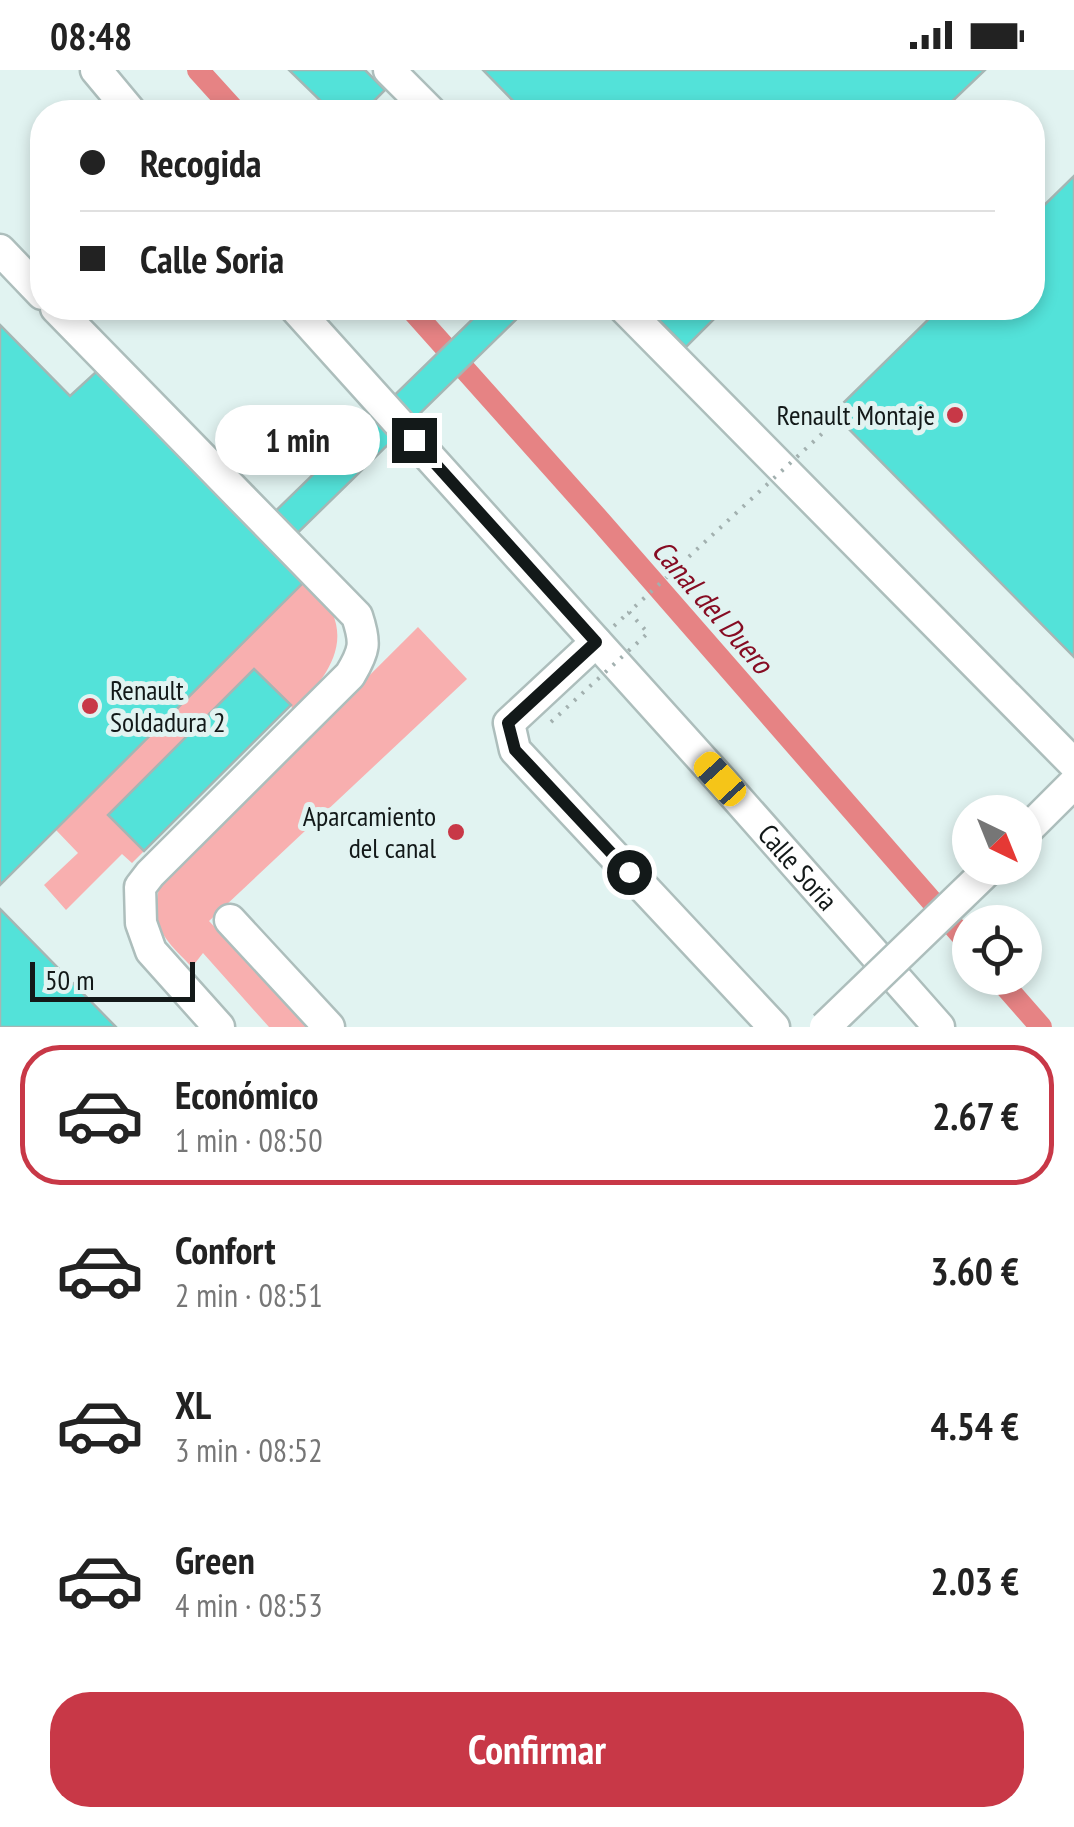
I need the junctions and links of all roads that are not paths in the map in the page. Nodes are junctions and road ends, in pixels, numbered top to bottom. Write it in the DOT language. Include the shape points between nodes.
graph roads {
  1 [pos="96,70"];
  2 [pos="390,70"];
  3 [pos="122,100"];
  4 [pos="419,100"];
  5 [pos="0,250"];
  6 [pos="30,281"];
  7 [pos="68,320"];
  8 [pos="306,320"];
  9 [pos="636,320"];
  10 [pos="596,642"];
  11 [pos="1074,764"];
  12 [pos="1074,784"];
  13 [pos="1042,815"];
  14 [pos="972,885"];
  15 [pos="230,920"];
  16 [pos="219,1027"];
  17 [pos="329,1027"];
  18 [pos="774,1027"];
  19 [pos="825,1027"];
  20 [pos="939,1027"];
  1 -- 3 [label="street"];
  2 -- 4 [label="street"];
  5 -- 6 [label="street"];
  7 -- 16 [label="street" via="357,616 364,635 363,654 350,675 140,887 151,951"];
  8 -- 10 [label="street, Calle Soria"];
  9 -- 11 [label="street"];
  10 -- 18 [label="street" via="508,723 515,750"];
  10 -- 20 [label="street, Calle Soria"];
  12 -- 13 [label="street"];
  14 -- 19 [label="street, bridge"];
  15 -- 17 [label="street"];
}
